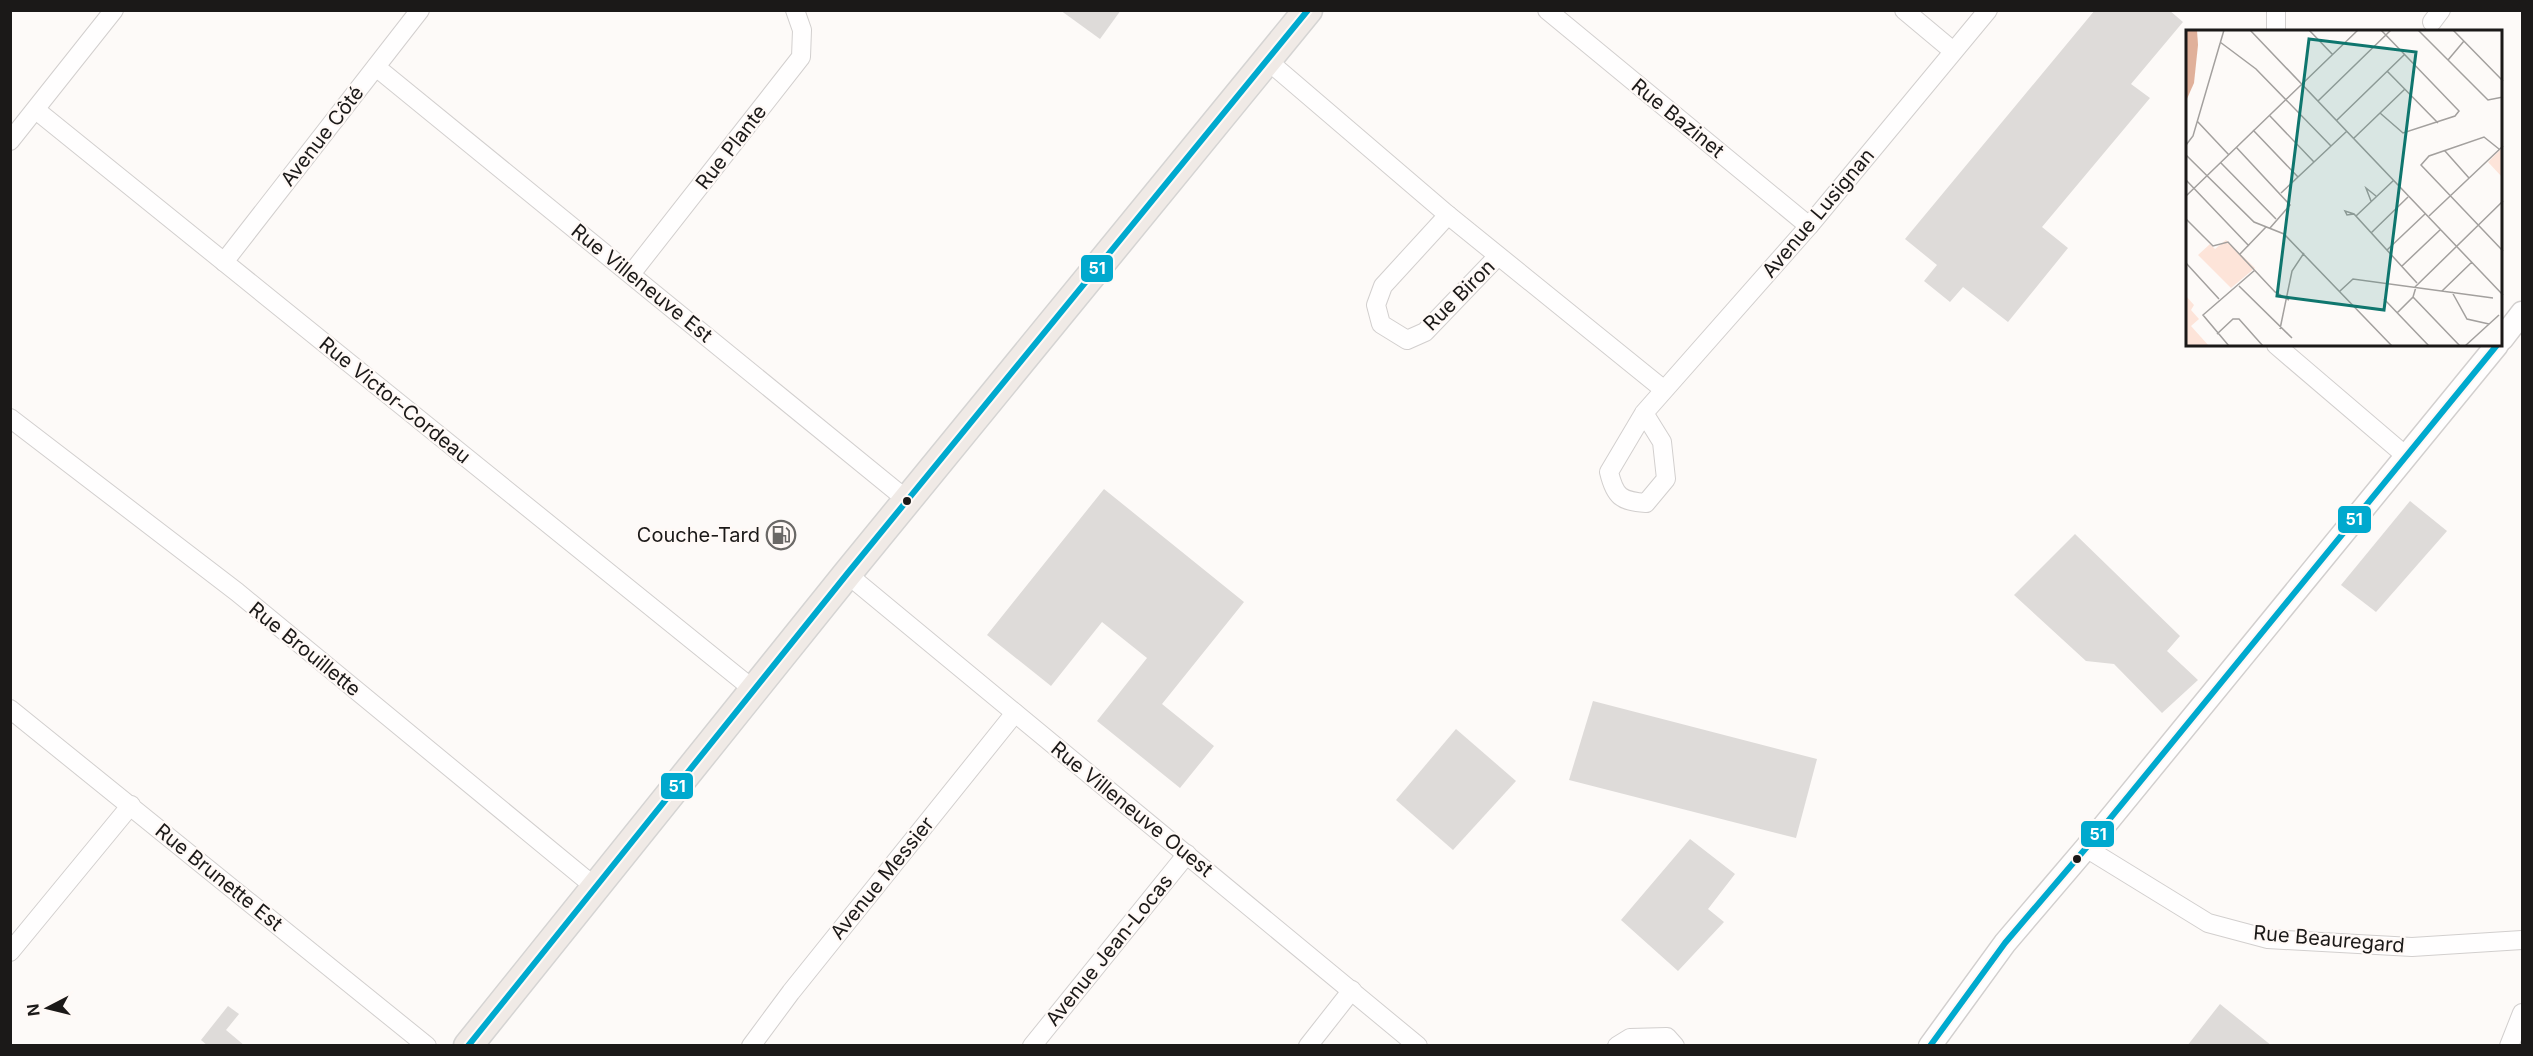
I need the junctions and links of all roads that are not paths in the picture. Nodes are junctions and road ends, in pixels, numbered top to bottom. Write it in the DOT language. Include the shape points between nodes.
graph roads {
  1 [pos="114,10"];
  2 [pos="420,10"];
  3 [pos="795,10"];
  4 [pos="1308,10"];
  5 [pos="1546,10"];
  6 [pos="1904,10"];
  7 [pos="1988,10"];
  8 [pos="2276,10"];
  9 [pos="2276,30"];
  10 [pos="1953,51"];
  11 [pos="1267,60"];
  12 [pos="376,67"];
  13 [pos="36,110"];
  14 [pos="10,141"];
  15 [pos="1448,215"];
  16 [pos="1809,226"];
  17 [pos="1498,256"];
  18 [pos="224,262"];
  19 [pos="631,274"];
  20 [pos="2523,313"];
  21 [pos="2503,338"];
  22 [pos="2277,346"];
  23 [pos="2496,346"];
  24 [pos="1663,389"];
  25 [pos="1644,413"];
  26 [pos="10,418"];
  27 [pos="2406,456"];
  28 [pos="907,500"];
  29 [pos="846,574"];
  30 [pos="754,690"];
  31 [pos="10,709"];
  32 [pos="1015,713"];
  33 [pos="130,805"];
  34 [pos="2086,848"];
  35 [pos="1187,854"];
  36 [pos="594,887"];
  37 [pos="2523,940"];
  38 [pos="10,952"];
  39 [pos="1352,990"];
  40 [pos="2523,1013"];
  41 [pos="1623,1042"];
  42 [pos="427,1046"];
  43 [pos="468,1046"];
  44 [pos="751,1046"];
  45 [pos="1032,1046"];
  46 [pos="1308,1046"];
  47 [pos="1418,1046"];
  48 [pos="1676,1046"];
  49 [pos="1930,1046"];
  50 [pos="2509,1046"];
  1 -- 13 [label="street"];
  2 -- 12 [label="street, Avenue Côté"];
  3 -- 19 [label="street, Rue Plante" via="802,30 801,57"];
  4 -- 11 [label="main road"];
  5 -- 16 [label="street, Rue Bazinet"];
  6 -- 10 [label="street"];
  7 -- 10 [label="street, Avenue Lusignan"];
  8 -- 9 [label="street"];
  10 -- 16 [label="street, Avenue Lusignan"];
  11 -- 15 [label="street, Rue Biron"];
  11 -- 28 [label="main road"];
  12 -- 18 [label="street, Avenue Côté"];
  12 -- 19 [label="street, Rue Villeneuve Est"];
  13 -- 14 [label="street"];
  13 -- 18 [label="street, Rue Victor-Cordeau"];
  15 -- 17 [label="street, Rue Biron"];
  15 -- 17 [label="street, Rue Biron" via="1383,286 1376,306 1381,324 1407,340 1425,332"];
  16 -- 24 [label="street, Avenue Lusignan"];
  17 -- 24 [label="street, Rue Biron"];
  18 -- 30 [label="street, Rue Victor-Cordeau"];
  19 -- 28 [label="street, Rue Villeneuve Est"];
  20 -- 21 [label="street"];
  22 -- 27 [label="street"];
  23 -- 27 [label="street"];
  24 -- 25 [label="street, Avenue Lusignan"];
  26 -- 36 [label="street, Rue Brouillette" via="237,592"];
  27 -- 34 [label="street"];
  28 -- 29 [label="main road"];
  29 -- 30 [label="main road"];
  29 -- 32 [label="street, Rue Villeneuve Ouest"];
  30 -- 36 [label="main road"];
  31 -- 33 [label="street, Rue Brunette Est"];
  32 -- 35 [label="street, Rue Villeneuve Ouest"];
  32 -- 44 [label="street, Avenue Messier"];
  33 -- 38 [label="street"];
  33 -- 42 [label="street, Rue Brunette Est"];
  34 -- 37 [label="street, Rue Beauregard" via="2208,923 2268,939 2412,947"];
  34 -- 49 [label="street" via="2005,943"];
  35 -- 39 [label="street, Rue Villeneuve Ouest"];
  35 -- 45 [label="street, Avenue Jean-Locas"];
  36 -- 43 [label="main road"];
  39 -- 46 [label="street"];
  39 -- 47 [label="street, Rue Villeneuve Ouest"];
  40 -- 50 [label="street"];
  41 -- 48 [label="street" via="1667,1037"];
}
